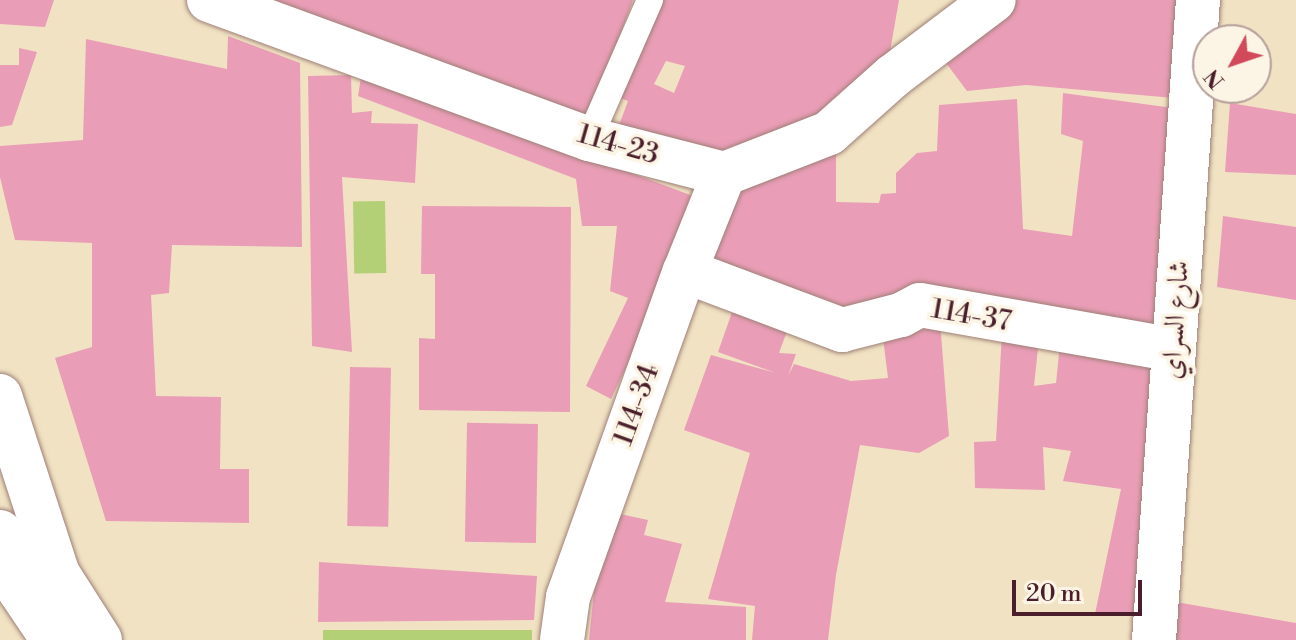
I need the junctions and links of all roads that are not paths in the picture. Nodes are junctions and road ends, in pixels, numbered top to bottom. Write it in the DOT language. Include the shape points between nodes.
graph roads {
  1 [pos="209,0"];
  2 [pos="650,0"];
  3 [pos="994,0"];
  4 [pos="1198,0"];
  5 [pos="252,8"];
  6 [pos="589,139"];
  7 [pos="724,174"];
  8 [pos="685,271"];
  9 [pos="1174,350"];
  10 [pos="0,396"];
  11 [pos="0,532"];
  12 [pos="10,585"];
  13 [pos="53,640"];
  14 [pos="100,640"];
  15 [pos="562,640"];
  16 [pos="1154,640"];
  1 -- 5 [label="street, 114-23"];
  2 -- 6 [label="lane"];
  3 -- 7 [label="street" via="893,76 829,133"];
  4 -- 9 [label="street, شارع السراي"];
  5 -- 6 [label="street, 114-23"];
  6 -- 7 [label="street, 114-23"];
  7 -- 8 [label="street, 114-34"];
  8 -- 9 [label="street, 114-37" via="842,330 920,305"];
  8 -- 15 [label="street, 114-34" via="568,597"];
  9 -- 16 [label="street, شارع السراي"];
  10 -- 14 [label="street" via="58,574"];
  11 -- 12 [label="street"];
  12 -- 13 [label="street"];
}
